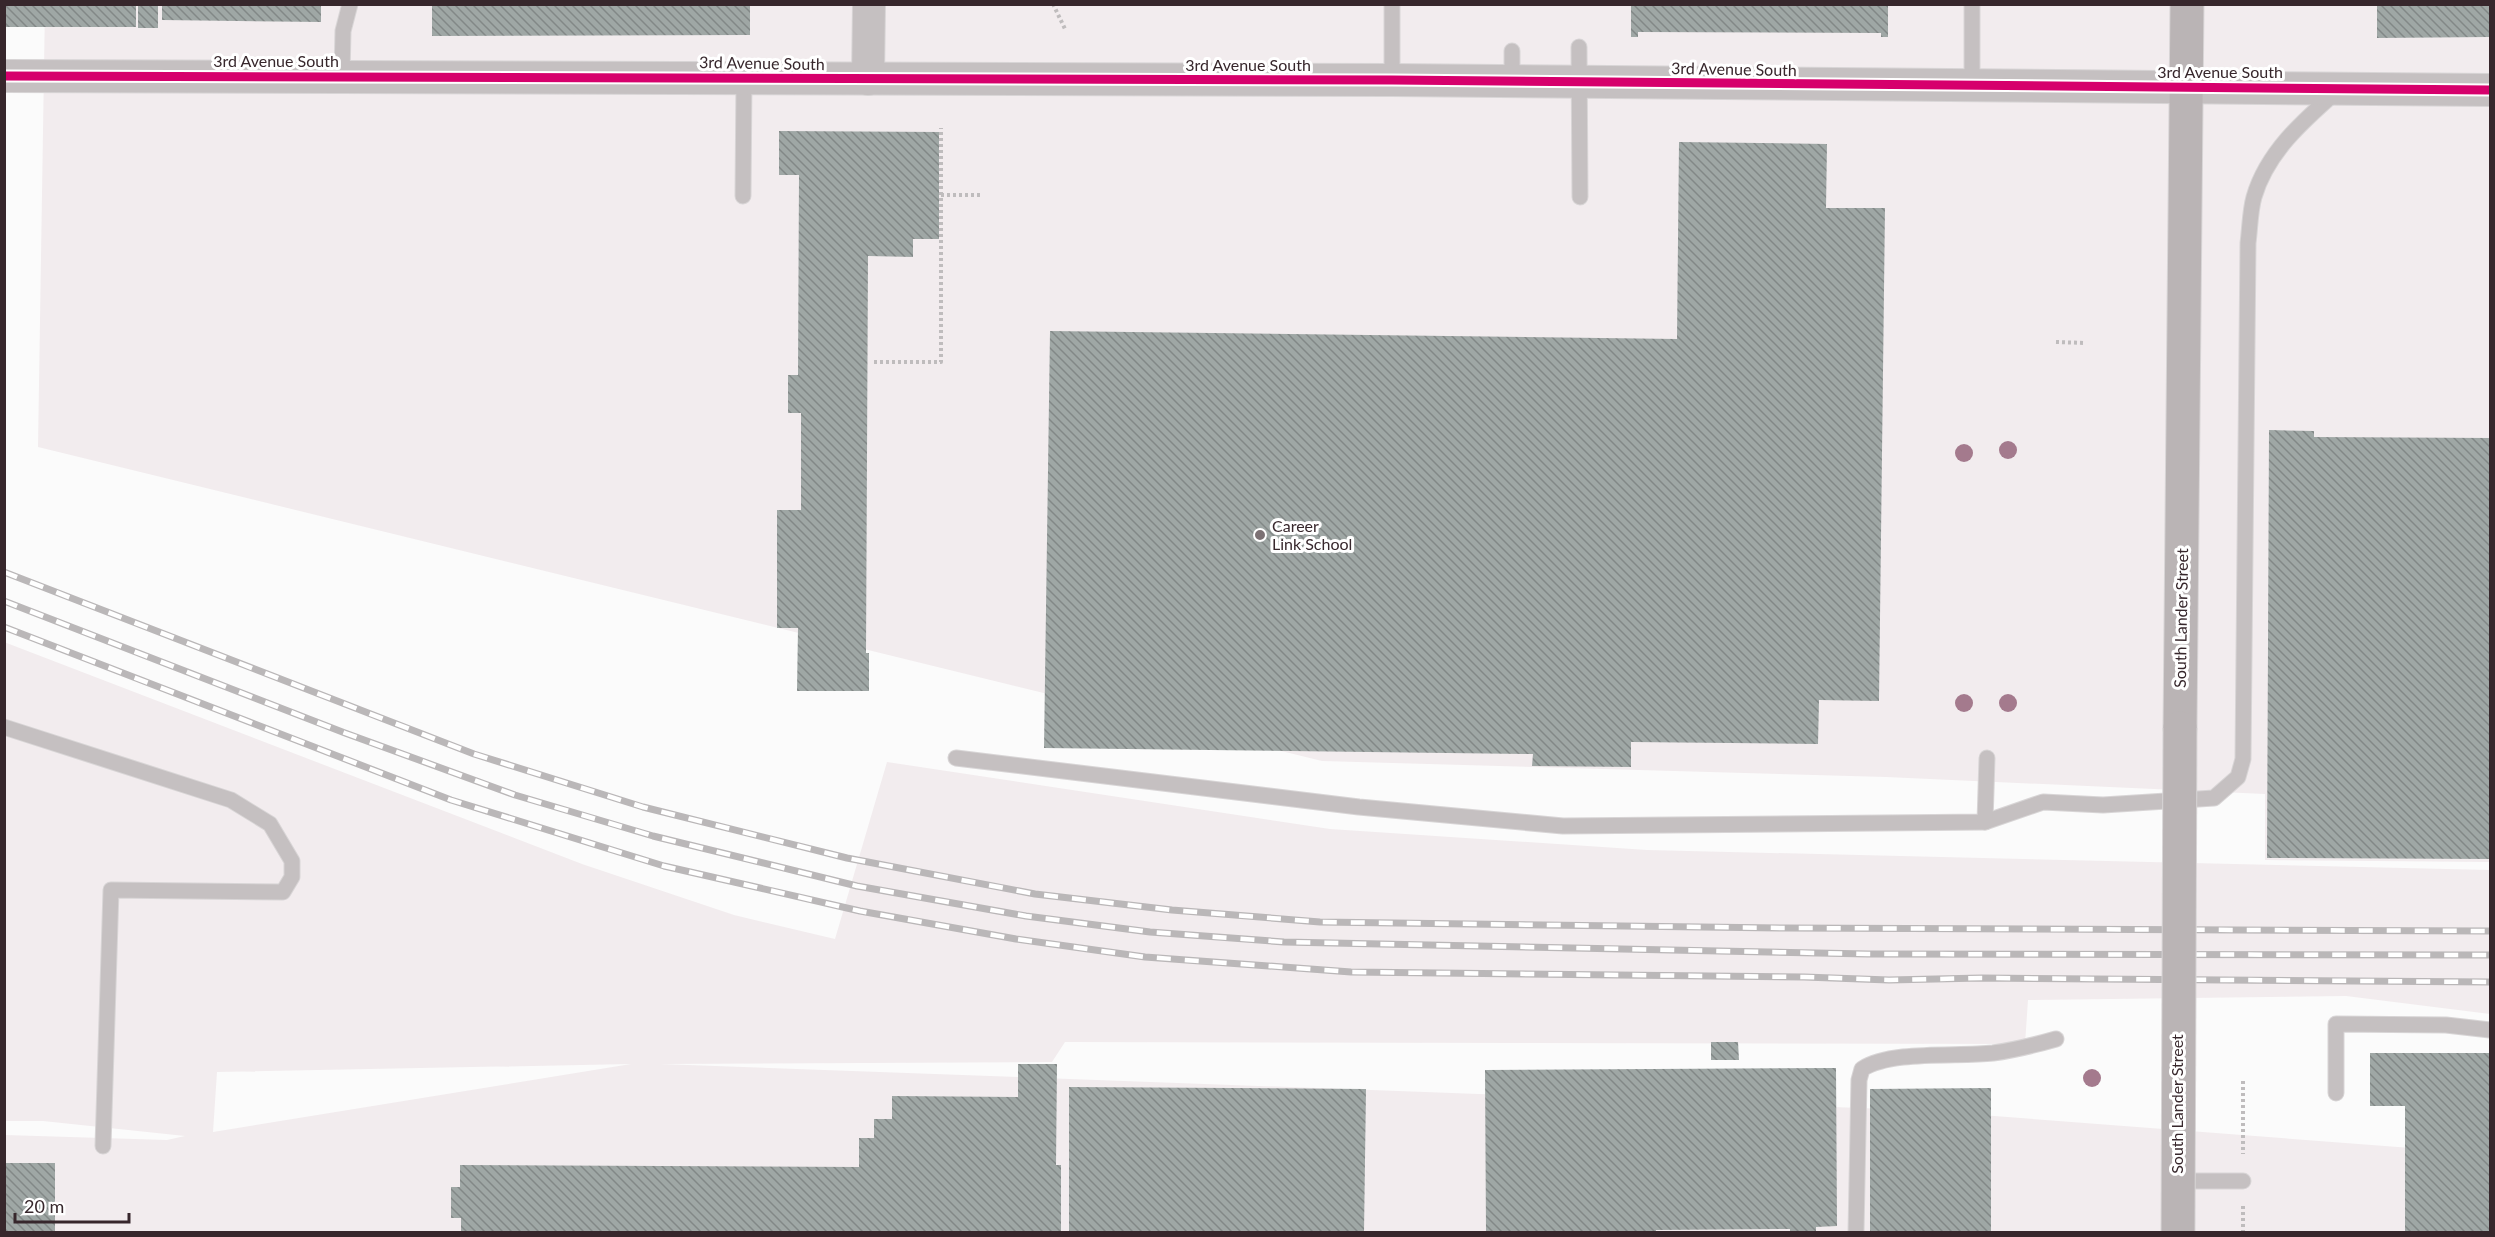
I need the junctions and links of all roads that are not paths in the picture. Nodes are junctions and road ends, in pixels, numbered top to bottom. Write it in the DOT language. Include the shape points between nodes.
graph roads {
  1 [pos="350,4"];
  2 [pos="869,4"];
  3 [pos="1392,4"];
  4 [pos="1972,4"];
  5 [pos="2187,4"];
  6 [pos="1579,47"];
  7 [pos="1512,51"];
  8 [pos="4,76"];
  9 [pos="342,76"];
  10 [pos="744,78"];
  11 [pos="868,79"];
  12 [pos="1392,80"];
  13 [pos="1512,82"];
  14 [pos="1579,82"];
  15 [pos="1972,86"];
  16 [pos="2187,86"];
  17 [pos="2340,88"];
  18 [pos="2490,90"];
  19 [pos="743,196"];
  20 [pos="1580,197"];
  21 [pos="4,727"];
  22 [pos="956,758"];
  23 [pos="1987,758"];
  24 [pos="1985,822"];
  25 [pos="2490,1030"];
  26 [pos="2056,1039"];
  27 [pos="2185,1054"];
  28 [pos="2336,1093"];
  29 [pos="103,1146"];
  30 [pos="2186,1181"];
  31 [pos="2243,1181"];
  32 [pos="1856,1233"];
  33 [pos="2178,1233"];
  34 [pos="2186,1233"];
  1 -- 9 [label="lane" via="343,31"];
  2 -- 11 [label="street"];
  3 -- 12 [label="lane"];
  4 -- 15 [label="lane"];
  5 -- 16 [label="main road, South Lander Street"];
  6 -- 14 [label="lane"];
  7 -- 13 [label="lane"];
  8 -- 9 [label="street, 3rd Avenue South"];
  9 -- 10 [label="street, 3rd Avenue South"];
  10 -- 11 [label="street, 3rd Avenue South"];
  10 -- 19 [label="lane"];
  11 -- 12 [label="street, 3rd Avenue South"];
  12 -- 13 [label="street, 3rd Avenue South"];
  13 -- 14 [label="street, 3rd Avenue South"];
  14 -- 15 [label="street, 3rd Avenue South"];
  14 -- 20 [label="lane"];
  15 -- 16 [label="street, 3rd Avenue South"];
  16 -- 17 [label="street, 3rd Avenue South"];
  16 -- 33 [label="main road, South Lander Street, bridge" via="2178,850"];
  17 -- 18 [label="street, 3rd Avenue South"];
  17 -- 24 [label="lane" via="2295,129 2271,161 2254,196 2248,243 2243,759 2238,777 2214,798 2103,805 2043,802"];
  21 -- 29 [label="lane" via="231,800 270,824 292,861 292,877 283,892 111,890"];
  22 -- 24 [label="lane" via="1359,807 1563,826"];
  23 -- 24 [label="lane"];
  25 -- 28 [label="lane" via="2446,1024 2336,1024"];
  26 -- 32 [label="lane" via="1992,1053 1880,1060 1862,1069"];
  27 -- 30 [label="lane"];
  30 -- 31 [label="lane"];
  30 -- 34 [label="lane"];
}
